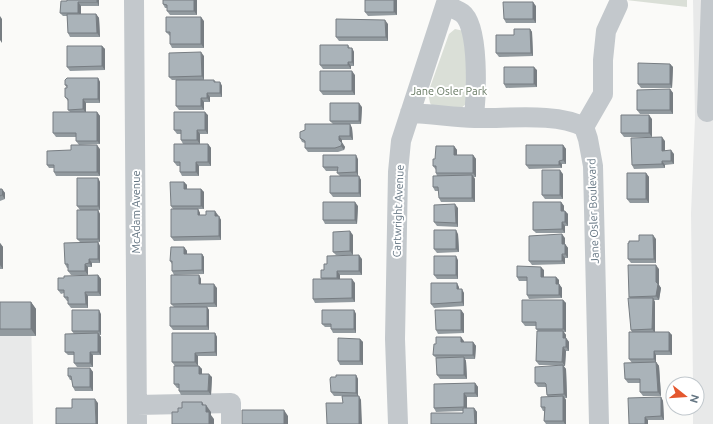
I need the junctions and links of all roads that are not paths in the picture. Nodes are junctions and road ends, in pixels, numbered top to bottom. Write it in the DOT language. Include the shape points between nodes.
graph roads {
  1 [pos="134,0"];
  2 [pos="711,0"];
  3 [pos="446,3"];
  4 [pos="618,5"];
  5 [pos="707,112"];
  6 [pos="410,113"];
  7 [pos="474,118"];
  8 [pos="584,127"];
  9 [pos="137,415"];
  10 [pos="231,424"];
  11 [pos="398,424"];
  12 [pos="599,424"];
  1 -- 9 [label="street, McAdam Avenue"];
  2 -- 5 [label="street"];
  3 -- 6 [label="street, Cartwright Avenue"];
  3 -- 7 [label="street, Cartwright Avenue" via="463,13 474,37 477,89"];
  4 -- 8 [label="street" via="606,31 603,94"];
  6 -- 7 [label="street"];
  6 -- 11 [label="street, Cartwright Avenue" via="401,141 398,172 395,339"];
  7 -- 8 [label="street" via="552,119 572,121"];
  8 -- 12 [label="street, Jane Osler Boulevard" via="593,166"];
  9 -- 10 [label="street" via="231,404"];
}
